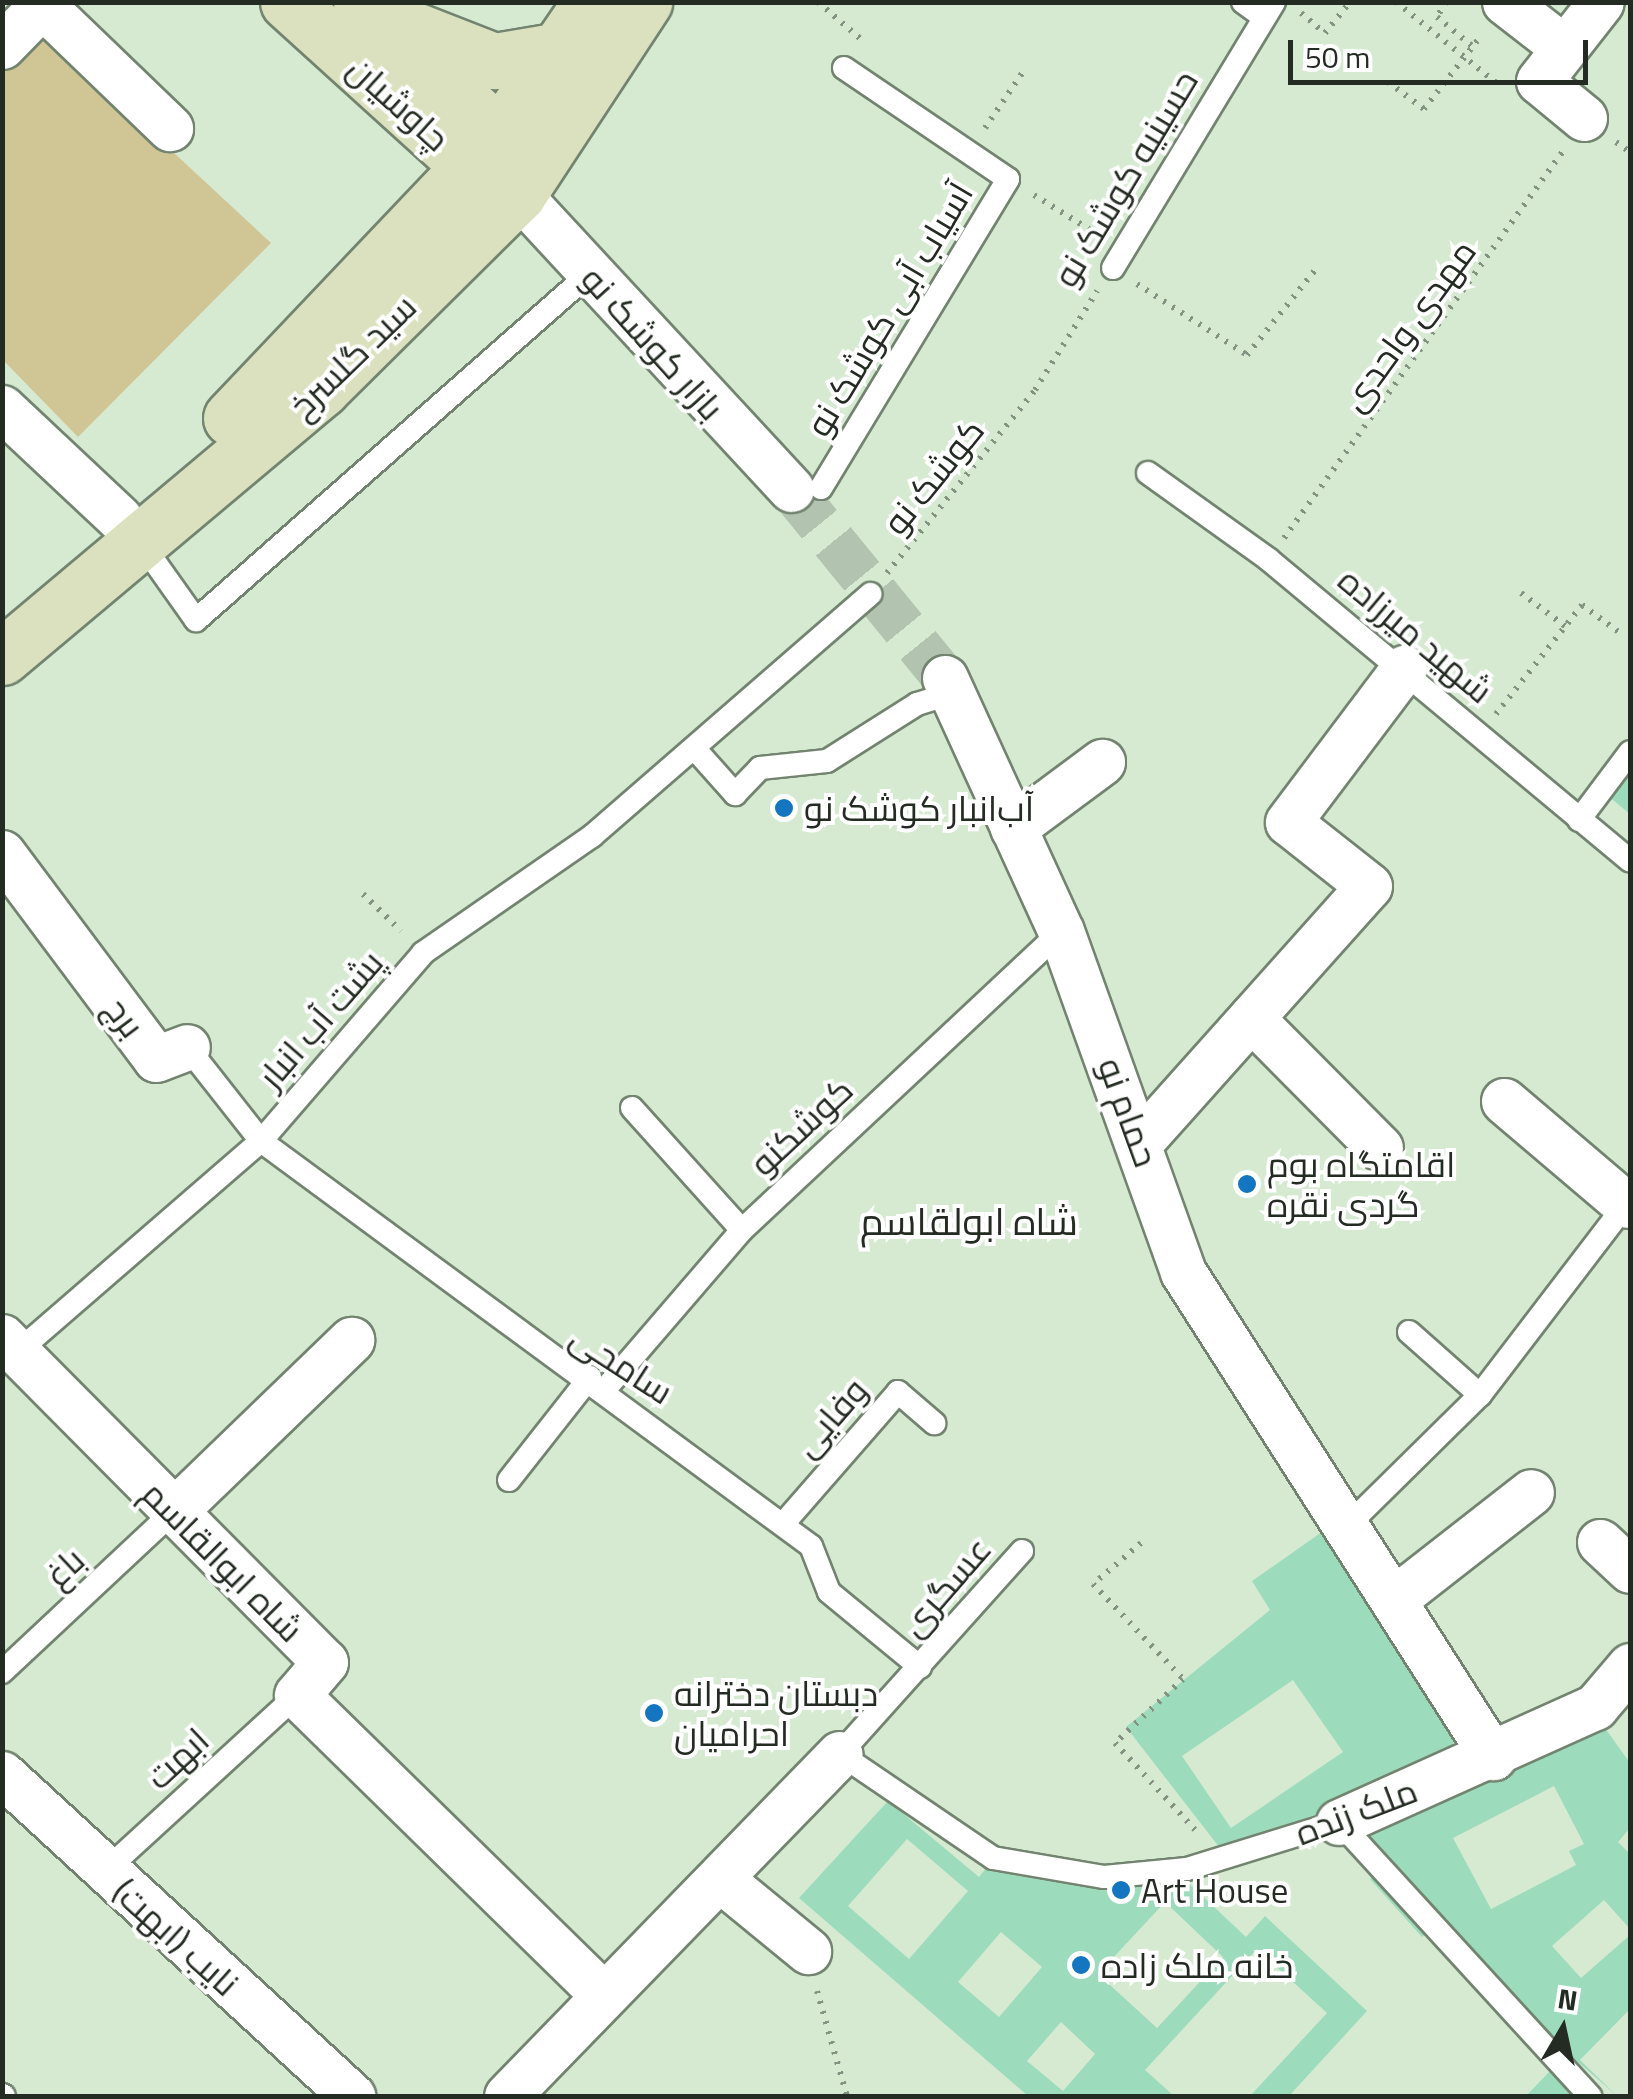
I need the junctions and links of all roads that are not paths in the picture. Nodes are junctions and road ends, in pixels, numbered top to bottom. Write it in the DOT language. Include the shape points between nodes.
graph roads {
  1 [pos="288,2"];
  2 [pos="592,2"];
  3 [pos="644,2"];
  4 [pos="1243,2"];
  5 [pos="1601,2"];
  6 [pos="1506,3"];
  7 [pos="41,4"];
  8 [pos="357,6"];
  9 [pos="1269,10"];
  10 [pos="2,46"];
  11 [pos="1563,47"];
  12 [pos="559,50"];
  13 [pos="844,68"];
  14 [pos="371,78"];
  15 [pos="1584,118"];
  16 [pos="170,128"];
  17 [pos="485,151"];
  18 [pos="518,194"];
  19 [pos="408,238"];
  20 [pos="1118,259"];
  21 [pos="590,274"];
  22 [pos="2,408"];
  23 [pos="1148,473"];
  24 [pos="806,488"];
  25 [pos="130,529"];
  26 [pos="870,594"];
  27 [pos="2,616"];
  28 [pos="2,657"];
  29 [pos="1404,668"];
  30 [pos="950,686"];
  31 [pos="694,748"];
  32 [pos="1630,752"];
  33 [pos="1102,762"];
  34 [pos="1579,820"];
  35 [pos="1014,828"];
  36 [pos="2,853"];
  37 [pos="1630,861"];
  38 [pos="1061,932"];
  39 [pos="1251,1018"];
  40 [pos="186,1046"];
  41 [pos="1504,1100"];
  42 [pos="632,1108"];
  43 [pos="261,1141"];
  44 [pos="1140,1142"];
  45 [pos="1380,1148"];
  46 [pos="1628,1202"];
  47 [pos="742,1230"];
  48 [pos="1409,1332"];
  49 [pos="351,1340"];
  50 [pos="6,1351"];
  51 [pos="598,1383"];
  52 [pos="1480,1395"];
  53 [pos="934,1423"];
  54 [pos="509,1480"];
  55 [pos="1531,1492"];
  56 [pos="173,1512"];
  57 [pos="783,1524"];
  58 [pos="1346,1527"];
  59 [pos="1022,1552"];
  60 [pos="1393,1600"];
  61 [pos="920,1666"];
  62 [pos="1630,1666"];
  63 [pos="2,1672"];
  64 [pos="297,1695"];
  65 [pos="840,1754"];
  66 [pos="1493,1757"];
  67 [pos="2,1774"];
  68 [pos="1339,1822"];
  69 [pos="104,1872"];
  70 [pos="724,1882"];
  71 [pos="808,1951"];
  72 [pos="603,1995"];
  73 [pos="352,2096"];
  74 [pos="507,2096"];
  75 [pos="1590,2096"];
  1 -- 14 [label="main road, چاوشیان"];
  2 -- 12 [label="main road, سید گلسرخ"];
  3 -- 18 [label="main road, سید گلسرخ"];
  4 -- 9 [label="lane"];
  5 -- 11 [label="street"];
  6 -- 11 [label="street"];
  7 -- 10 [label="street"];
  7 -- 16 [label="street"];
  8 -- 12 [label="main road" via="494,61"];
  8 -- 17 [label="main road, چاوشیان"];
  9 -- 20 [label="lane, حسینیه کوشک نو"];
  11 -- 15 [label="street" via="1538,81"];
  12 -- 17 [label="main road, سید گلسرخ"];
  13 -- 24 [label="lane, آسیاب آبی کوشک نو" via="1008,178"];
  14 -- 17 [label="main road, چاوشیان"];
  14 -- 19 [label="main road" via="425,167"];
  17 -- 18 [label="main road"];
  17 -- 19 [label="main road, سید گلسرخ"];
  18 -- 21 [label="street, بازار کوشک نو"];
  18 -- 25 [label="main road, سید گلسرخ" via="321,389"];
  19 -- 25 [label="main road, سید گلسرخ"];
  21 -- 24 [label="street, بازار کوشک نو"];
  21 -- 25 [label="lane" via="196,620"];
  22 -- 25 [label="street"];
  23 -- 29 [label="lane, شهید میرزاده"];
  25 -- 27 [label="main road, سید گلسرخ"];
  25 -- 28 [label="main road, سید گلسرخ"];
  26 -- 31 [label="lane"];
  29 -- 34 [label="lane, شهید میرزاده"];
  29 -- 39 [label="street" via="1288,822 1368,886"];
  30 -- 31 [label="lane" via="827,761 760,768 736,794"];
  30 -- 35 [label="street, حمام نو"];
  31 -- 43 [label="lane, پشت آب انبار" via="592,836 423,954"];
  32 -- 34 [label="lane"];
  33 -- 35 [label="street"];
  34 -- 37 [label="lane, شهید میرزاده"];
  35 -- 38 [label="street, حمام نو"];
  36 -- 40 [label="street, برج" via="156,1058"];
  38 -- 44 [label="street, حمام نو"];
  38 -- 47 [label="lane, کوشکنو"];
  39 -- 44 [label="street"];
  39 -- 45 [label="street"];
  40 -- 43 [label="lane, برج"];
  41 -- 46 [label="street"];
  42 -- 47 [label="lane"];
  43 -- 50 [label="lane, پشت آب انبار"];
  43 -- 51 [label="lane, سامحی" via="550,1359"];
  44 -- 58 [label="street, حمام نو" via="1184,1272"];
  46 -- 52 [label="lane"];
  47 -- 51 [label="lane, کوشکنو"];
  48 -- 52 [label="lane"];
  49 -- 56 [label="street"];
  50 -- 56 [label="street, شاه ابوالقاسم"];
  51 -- 54 [label="lane, کوشکنو"];
  51 -- 57 [label="lane, سامحی"];
  52 -- 58 [label="lane"];
  53 -- 57 [label="lane, وفایی" via="898,1392"];
  55 -- 60 [label="street"];
  56 -- 63 [label="lane, باغ"];
  56 -- 64 [label="street, شاه ابوالقاسم" via="325,1662"];
  57 -- 61 [label="lane, سامحی" via="811,1546 829,1592"];
  58 -- 60 [label="street, حمام نو"];
  59 -- 61 [label="lane, عسگری"];
  60 -- 66 [label="street, حمام نو"];
  61 -- 65 [label="lane, عسگری"];
  62 -- 66 [label="street, ملک زنده" via="1596,1707"];
  64 -- 69 [label="lane, ابهت"];
  64 -- 72 [label="street, شاه ابوالقاسم"];
  65 -- 68 [label="lane, ملک زنده" via="992,1858 1104,1877 1222,1859"];
  65 -- 70 [label="street"];
  66 -- 68 [label="street, ملک زنده"];
  67 -- 69 [label="street, نایب (ابهت)"];
  68 -- 75 [label="lane"];
  69 -- 73 [label="street, نایب (ابهت)"];
  70 -- 71 [label="street"];
  70 -- 72 [label="street"];
  72 -- 74 [label="street"];
}
